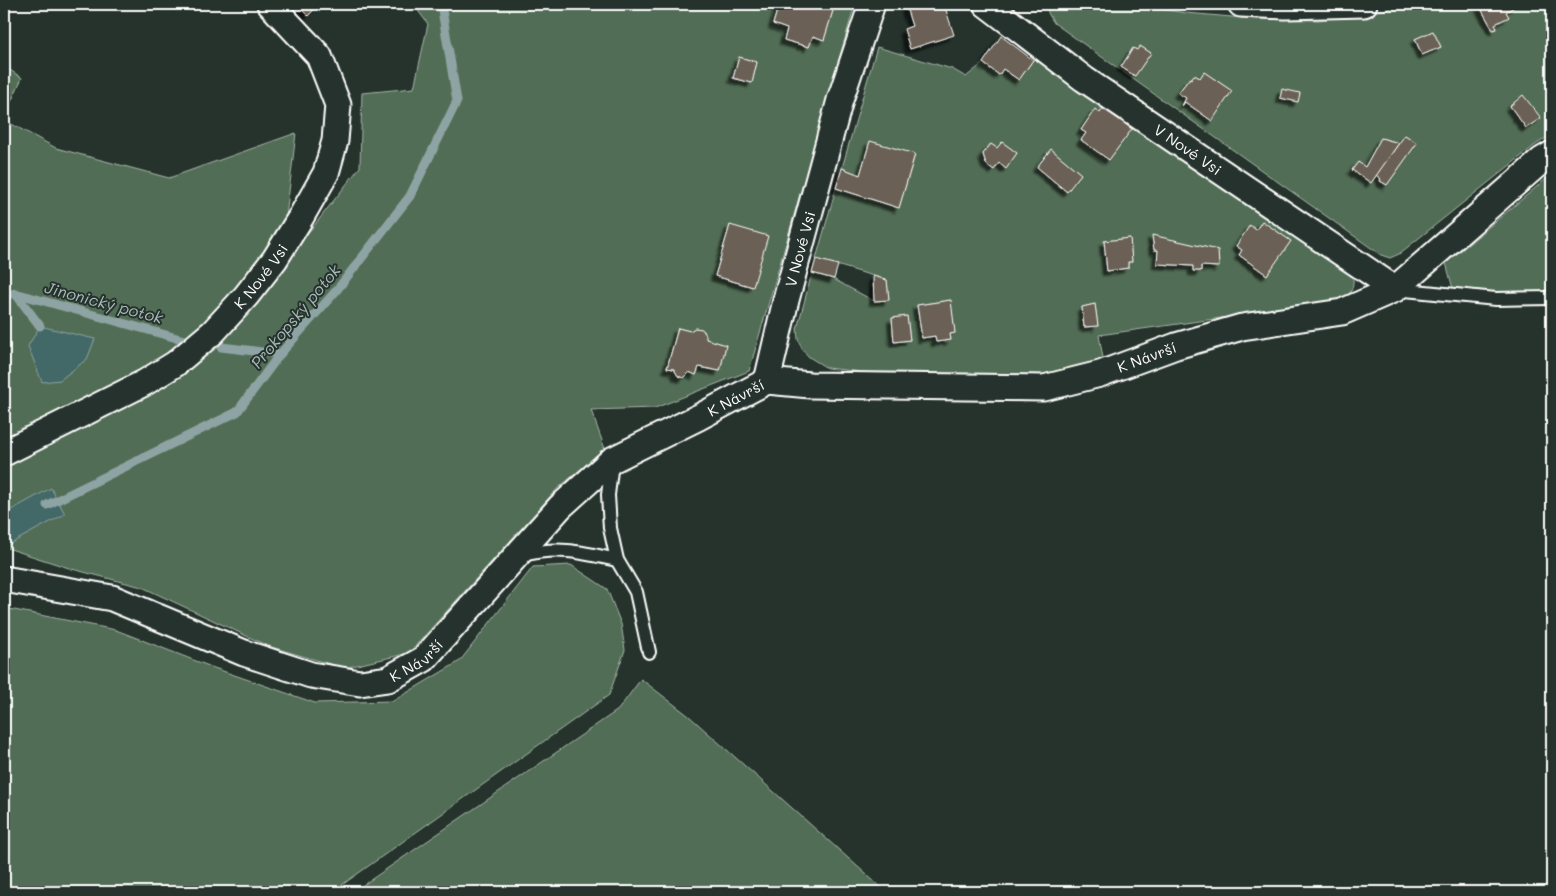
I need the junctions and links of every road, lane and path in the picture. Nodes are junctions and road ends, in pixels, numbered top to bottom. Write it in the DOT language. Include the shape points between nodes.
graph roads {
  1 [pos="270,4"];
  2 [pos="872,4"];
  3 [pos="986,4"];
  4 [pos="1241,4"];
  5 [pos="1364,4"];
  6 [pos="1552,154"];
  7 [pos="1395,289"];
  8 [pos="1552,298"];
  9 [pos="767,381"];
  10 [pos="4,453"];
  11 [pos="612,460"];
  12 [pos="518,555"];
  13 [pos="617,560"];
  14 [pos="4,579"];
  15 [pos="649,652"];
  1 -- 10 [label="street, K Nové Vsi" via="319,56 338,105 335,141 326,173 301,217 275,259 246,296 213,332 175,364 144,383"];
  2 -- 9 [label="street, V Nové Vsi" via="840,100"];
  3 -- 7 [label="street, V Nové Vsi" via="1084,79"];
  4 -- 5 [label="street"];
  6 -- 7 [label="street, K Návrší"];
  7 -- 8 [label="lane" via="1496,299"];
  7 -- 9 [label="street, K Návrší" via="1342,312 1242,327 1176,346 1100,374 1044,388 810,386"];
  9 -- 11 [label="street, K Návrší"];
  11 -- 12 [label="street, K Návrší" via="560,507"];
  11 -- 13 [label="lane" via="610,528"];
  12 -- 13 [label="lane" via="562,549"];
  12 -- 14 [label="street, K Návrší" via="424,659 388,679 360,683 311,675 244,653 112,598"];
  13 -- 15 [label="lane" via="636,592"];
}
